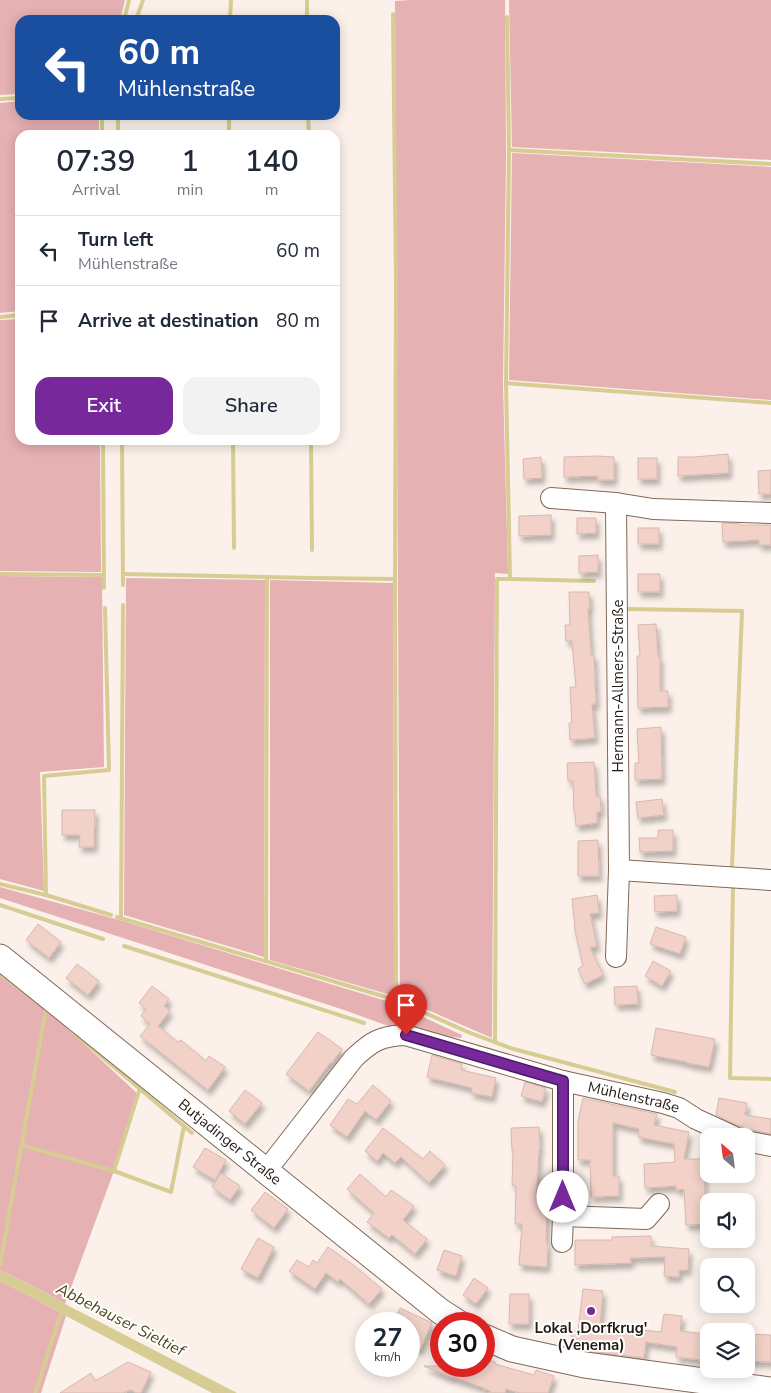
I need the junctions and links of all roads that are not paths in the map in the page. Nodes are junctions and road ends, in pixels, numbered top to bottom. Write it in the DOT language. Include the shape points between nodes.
graph roads {
  1 [pos="551,498"];
  2 [pos="616,503"];
  3 [pos="771,513"];
  4 [pos="619,870"];
  5 [pos="771,880"];
  6 [pos="0,957"];
  7 [pos="616,957"];
  8 [pos="563,1081"];
  9 [pos="715,1128"];
  10 [pos="755,1143"];
  11 [pos="771,1146"];
  12 [pos="266,1171"];
  13 [pos="659,1204"];
  14 [pos="563,1216"];
  15 [pos="562,1242"];
  16 [pos="442,1312"];
  17 [pos="495,1342"];
  18 [pos="771,1390"];
  1 -- 2 [label="street"];
  2 -- 3 [label="street" via="653,509"];
  2 -- 4 [label="street, Hermann-Allmers-Straße"];
  4 -- 5 [label="street"];
  4 -- 7 [label="street, Hermann-Allmers-Straße"];
  6 -- 12 [label="main road, Butjadinger Straße"];
  8 -- 9 [label="street, Mühlenstraße" via="663,1103"];
  8 -- 12 [label="street, Mühlenstraße" via="406,1035 384,1037 354,1058"];
  8 -- 14 [label="street"];
  10 -- 11 [label="street"];
  12 -- 16 [label="main road, Butjadinger Straße"];
  13 -- 14 [label="street" via="646,1219"];
  14 -- 15 [label="street"];
  17 -- 18 [label="main road" via="512,1349 585,1364"];
}
